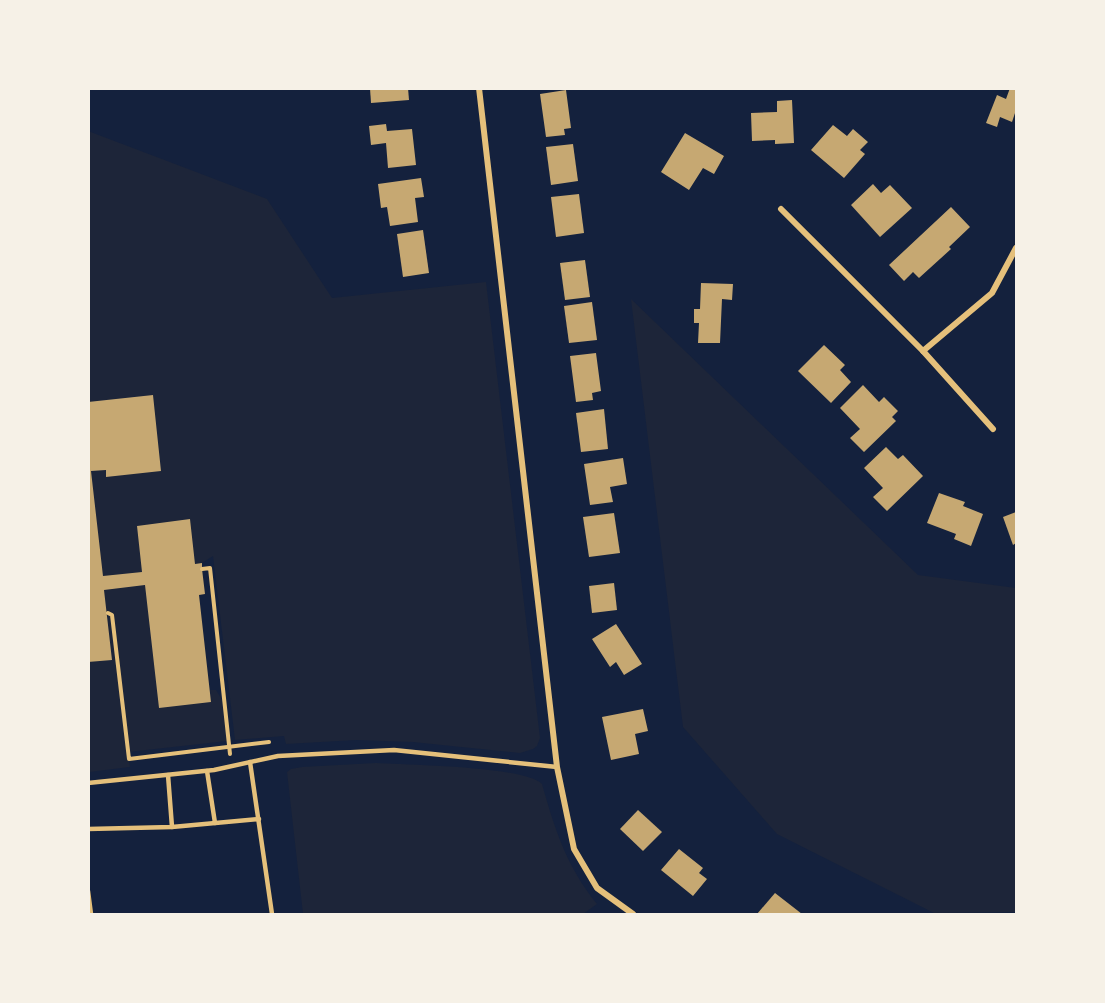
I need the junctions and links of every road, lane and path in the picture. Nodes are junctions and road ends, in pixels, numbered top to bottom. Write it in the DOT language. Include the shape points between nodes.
graph roads {
  1 [pos="479,88"];
  2 [pos="782,209"];
  3 [pos="1017,248"];
  4 [pos="923,351"];
  5 [pos="993,429"];
  6 [pos="202,569"];
  7 [pos="108,613"];
  8 [pos="231,746"];
  9 [pos="286,756"];
  10 [pos="250,762"];
  11 [pos="230,767"];
  12 [pos="557,767"];
  13 [pos="207,771"];
  14 [pos="168,775"];
  15 [pos="88,783"];
  16 [pos="259,819"];
  17 [pos="214,824"];
  18 [pos="172,827"];
  19 [pos="88,829"];
  20 [pos="88,891"];
  21 [pos="91,915"];
  22 [pos="272,915"];
  23 [pos="633,915"];
  1 -- 12 [label="street"];
  2 -- 4 [label="street"];
  3 -- 4 [label="street" via="992,292"];
  4 -- 5 [label="street"];
  6 -- 8 [label="path" via="210,568"];
  7 -- 8 [label="path" via="112,615 129,759"];
  8 -- 9 [label="path" via="284,740"];
  8 -- 11 [label="path"];
  9 -- 10 [label="lane"];
  9 -- 12 [label="lane" via="394,750"];
  10 -- 11 [label="lane"];
  10 -- 16 [label="lane"];
  11 -- 13 [label="lane"];
  12 -- 23 [label="street" via="574,849 597,888"];
  13 -- 14 [label="lane"];
  13 -- 17 [label="lane"];
  14 -- 15 [label="lane"];
  14 -- 18 [label="lane"];
  16 -- 17 [label="lane"];
  16 -- 22 [label="lane"];
  17 -- 18 [label="lane"];
  18 -- 19 [label="lane"];
  20 -- 21 [label="lane"];
}
